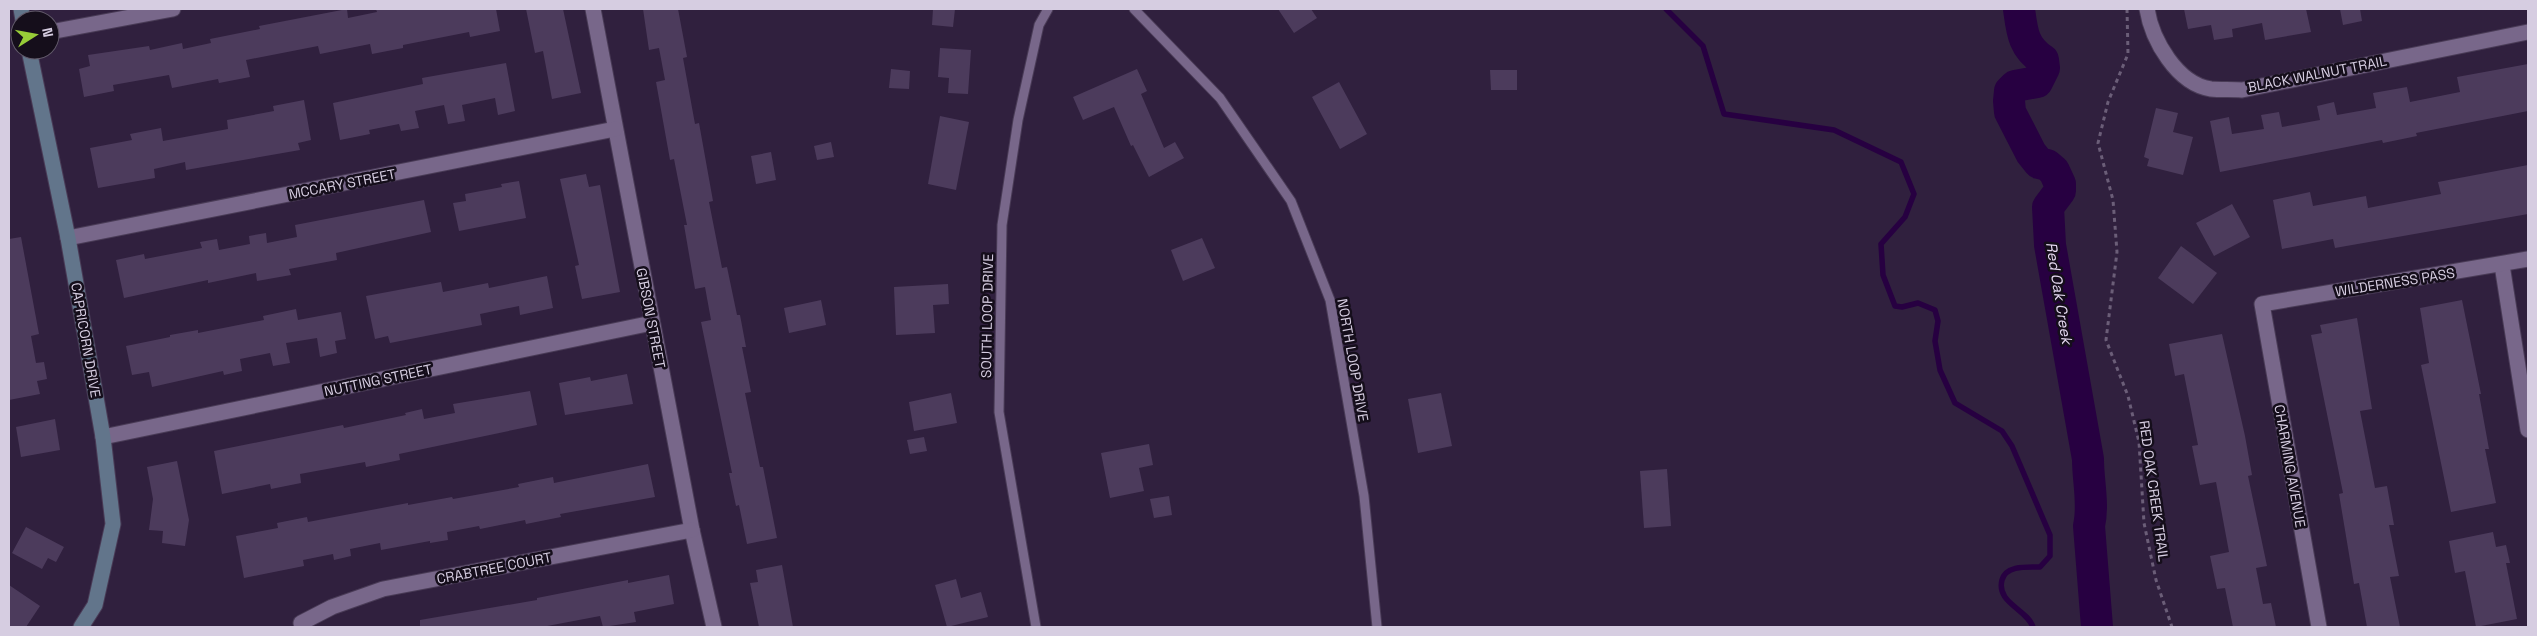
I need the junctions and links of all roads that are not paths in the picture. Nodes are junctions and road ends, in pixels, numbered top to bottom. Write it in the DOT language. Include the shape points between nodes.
graph roads {
  1 [pos="173,9"];
  2 [pos="594,9"];
  3 [pos="1048,9"];
  4 [pos="1134,9"];
  5 [pos="2147,9"];
  6 [pos="60,30"];
  7 [pos="2528,32"];
  8 [pos="31,60"];
  9 [pos="615,129"];
  10 [pos="68,238"];
  11 [pos="2528,259"];
  12 [pos="2502,265"];
  13 [pos="2262,304"];
  14 [pos="652,323"];
  15 [pos="2528,430"];
  16 [pos="103,437"];
  17 [pos="692,530"];
  18 [pos="301,623"];
  19 [pos="81,627"];
  20 [pos="714,627"];
  21 [pos="1036,627"];
  22 [pos="1377,627"];
  23 [pos="2319,627"];
  1 -- 6 [label="street"];
  2 -- 9 [label="street, GIBSON STREET"];
  3 -- 21 [label="lane, SOUTH LOOP DRIVE" via="1039,25 1018,120 1002,235 999,412"];
  4 -- 22 [label="lane, NORTH LOOP DRIVE" via="1220,98 1291,201 1330,300 1364,496"];
  5 -- 7 [label="street, BLACK WALNUT TRAIL" via="2164,53 2181,75 2209,89 2242,90"];
  8 -- 10 [label="street, CAPRICORN DRIVE"];
  9 -- 10 [label="street, MCCARY STREET"];
  9 -- 14 [label="street, GIBSON STREET"];
  10 -- 16 [label="street, CAPRICORN DRIVE"];
  11 -- 12 [label="street, WILDERNESS PASS"];
  12 -- 13 [label="street, WILDERNESS PASS"];
  12 -- 15 [label="street"];
  13 -- 23 [label="street, CHARMING AVENUE"];
  14 -- 16 [label="street, NUTTING STREET"];
  14 -- 17 [label="street, GIBSON STREET"];
  16 -- 19 [label="street, CAPRICORN DRIVE" via="113,524 95,605"];
  17 -- 18 [label="street, CRABTREE COURT" via="383,589 332,607"];
  17 -- 20 [label="street, GIBSON STREET"];
}
